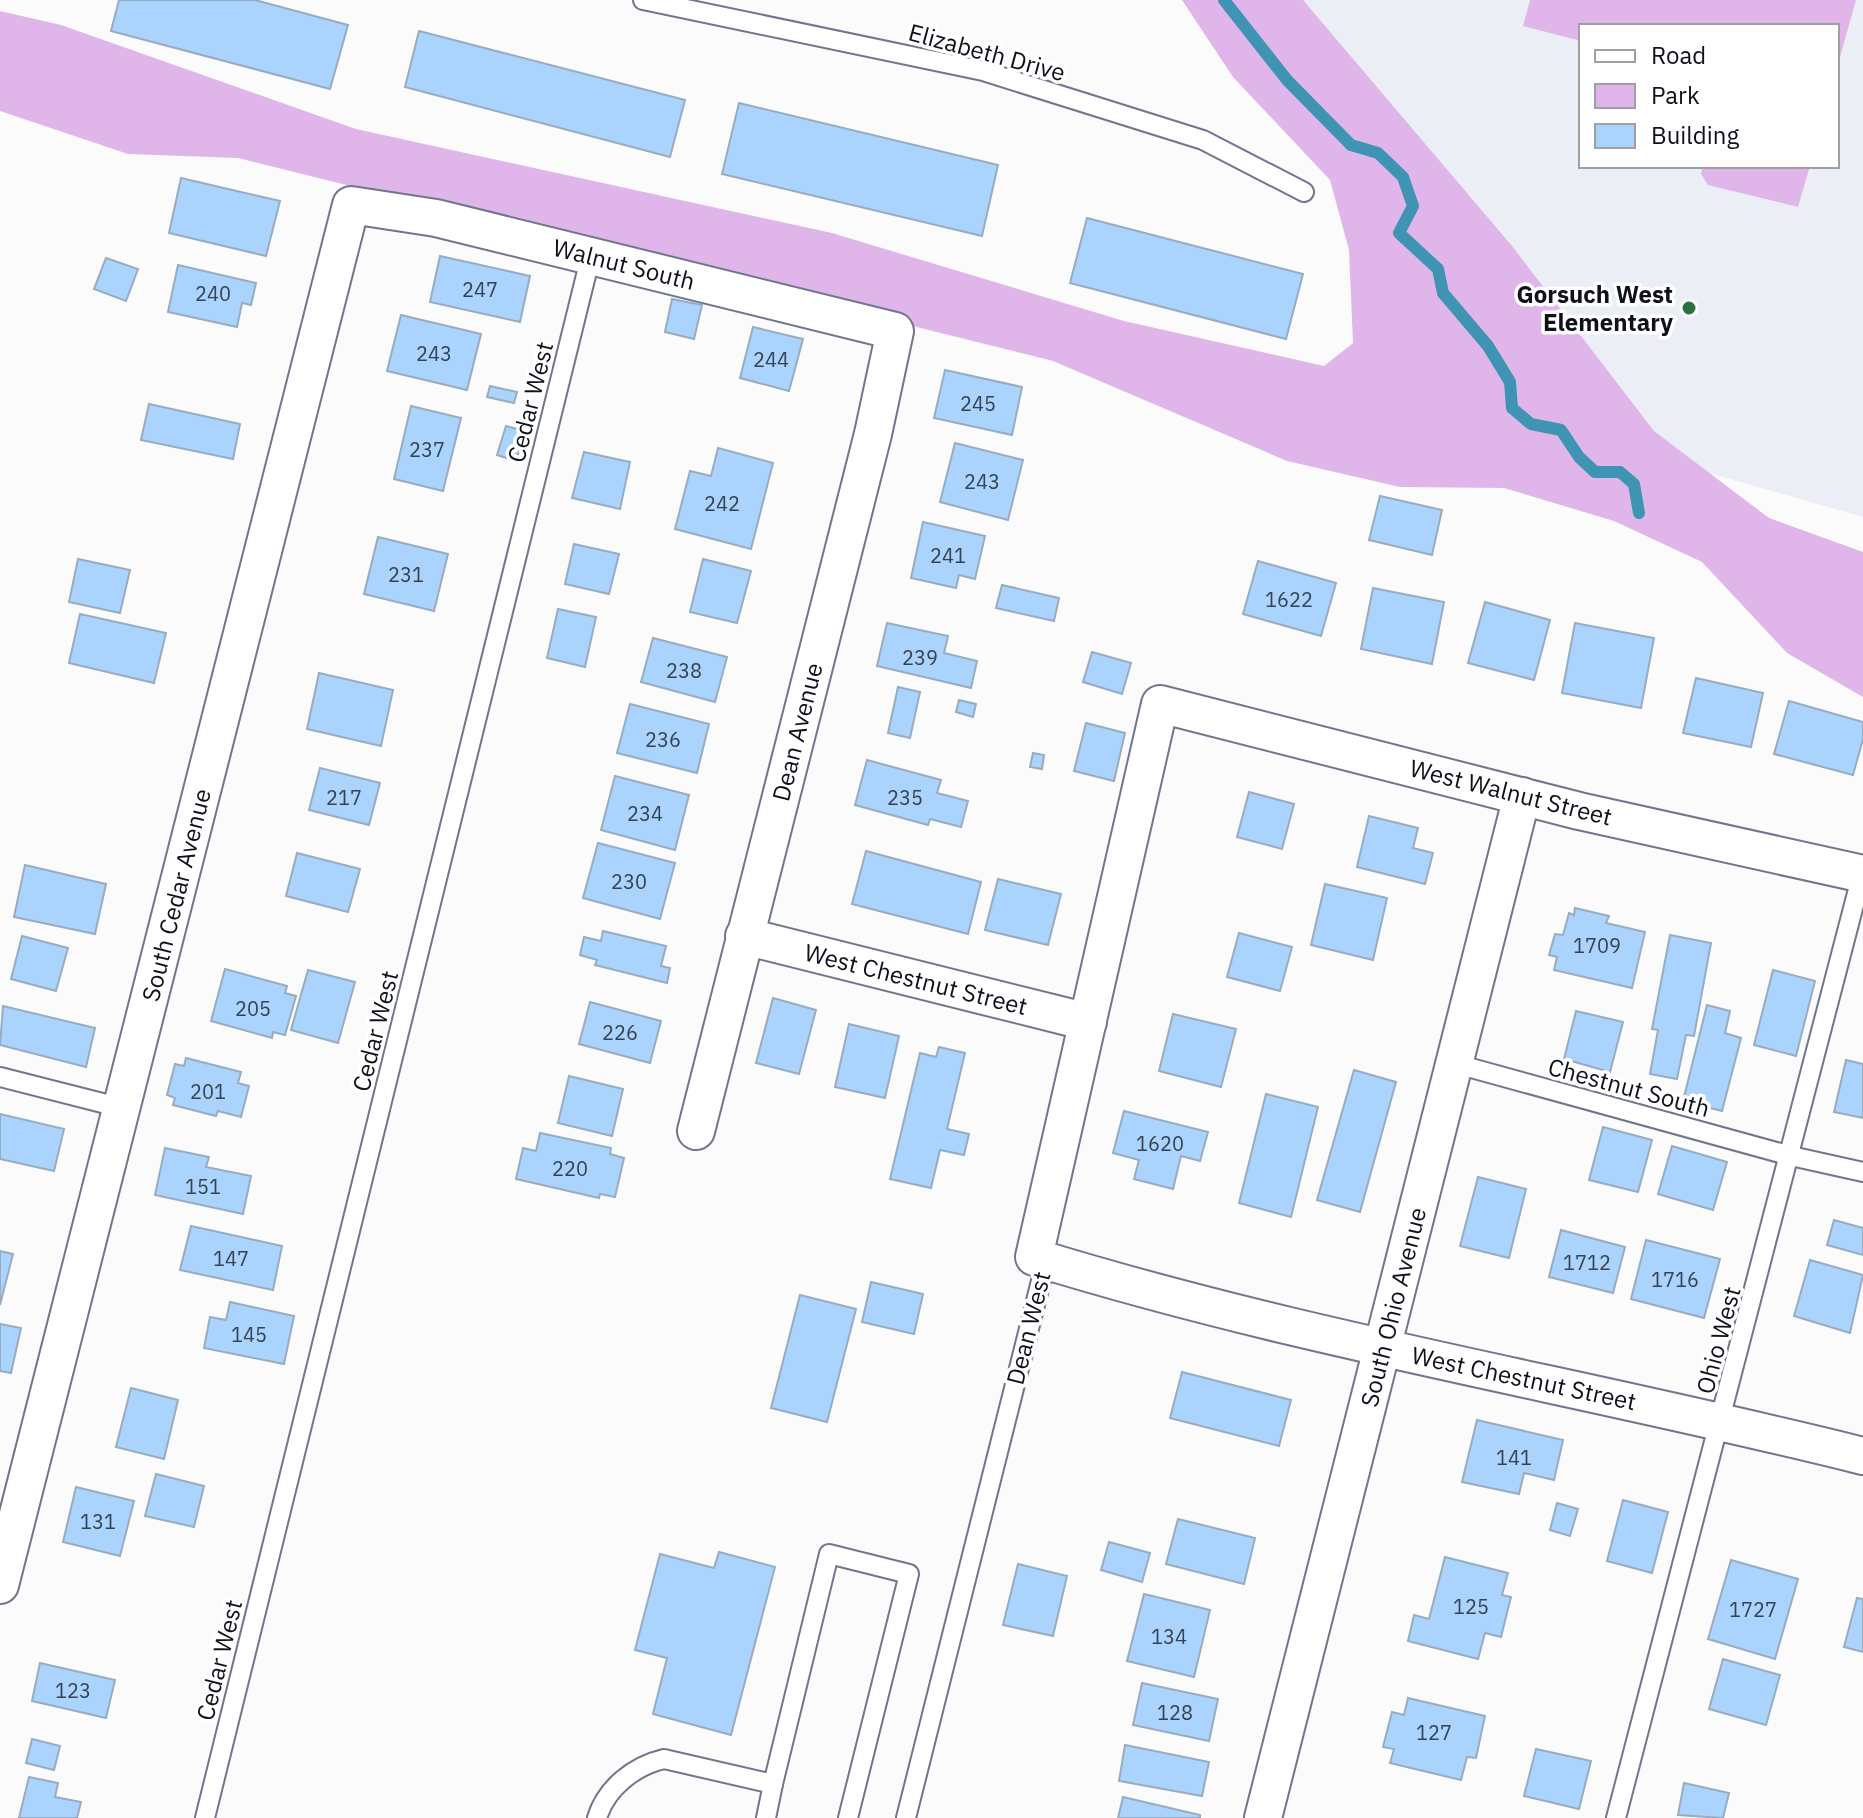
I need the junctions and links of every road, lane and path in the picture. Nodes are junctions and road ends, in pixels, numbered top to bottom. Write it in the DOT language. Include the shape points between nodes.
graph roads {
  1 [pos="643,0"];
  2 [pos="1304,192"];
  3 [pos="351,205"];
  4 [pos="591,255"];
  5 [pos="895,331"];
  6 [pos="1160,704"];
  7 [pos="1522,796"];
  8 [pos="1862,874"];
  9 [pos="744,936"];
  10 [pos="1088,1022"];
  11 [pos="1453,1063"];
  12 [pos="0,1077"];
  13 [pos="122,1108"];
  14 [pos="696,1131"];
  15 [pos="1791,1156"];
  16 [pos="1863,1172"];
  17 [pos="1046,1261"];
  18 [pos="1383,1349"];
  19 [pos="1721,1420"];
  20 [pos="1863,1456"];
  21 [pos="0,1585"];
  22 [pos="773,1784"];
  23 [pos="205,1818"];
  24 [pos="597,1818"];
  25 [pos="766,1818"];
  26 [pos="848,1818"];
  27 [pos="906,1818"];
  28 [pos="1263,1818"];
  29 [pos="1616,1818"];
  1 -- 2 [label="lane, Elizabeth Drive" via="983,71 1203,140"];
  3 -- 4 [label="street, Walnut South" via="436,218"];
  3 -- 13 [label="street, South Cedar Avenue"];
  4 -- 5 [label="street, Walnut South"];
  4 -- 23 [label="lane, Cedar West"];
  5 -- 9 [label="street, Dean Avenue"];
  6 -- 7 [label="street, West Walnut Street"];
  6 -- 10 [label="street, Dean West"];
  7 -- 8 [label="street, West Walnut Street"];
  7 -- 11 [label="street, South Ohio Avenue"];
  8 -- 15 [label="lane, Ohio West"];
  9 -- 10 [label="street, West Chestnut Street"];
  9 -- 14 [label="street, Dean Avenue"];
  10 -- 17 [label="street, Dean West" via="1034,1257"];
  11 -- 15 [label="lane, Chestnut South"];
  11 -- 18 [label="street, South Ohio Avenue"];
  12 -- 13 [label="lane"];
  13 -- 21 [label="street, South Cedar Avenue"];
  15 -- 16 [label="lane, Chestnut South"];
  15 -- 19 [label="lane, Ohio West"];
  17 -- 18 [label="street, West Chestnut Street"];
  17 -- 27 [label="lane, Dean West"];
  18 -- 19 [label="street, West Chestnut Street"];
  18 -- 28 [label="street, South Ohio Avenue"];
  19 -- 20 [label="street, West Chestnut Street"];
  19 -- 29 [label="lane, Ohio West"];
  22 -- 24 [label="lane" via="664,1759 628,1774 602,1803"];
  22 -- 25 [label="lane"];
  22 -- 26 [label="lane" via="829,1554 909,1574"];
}
